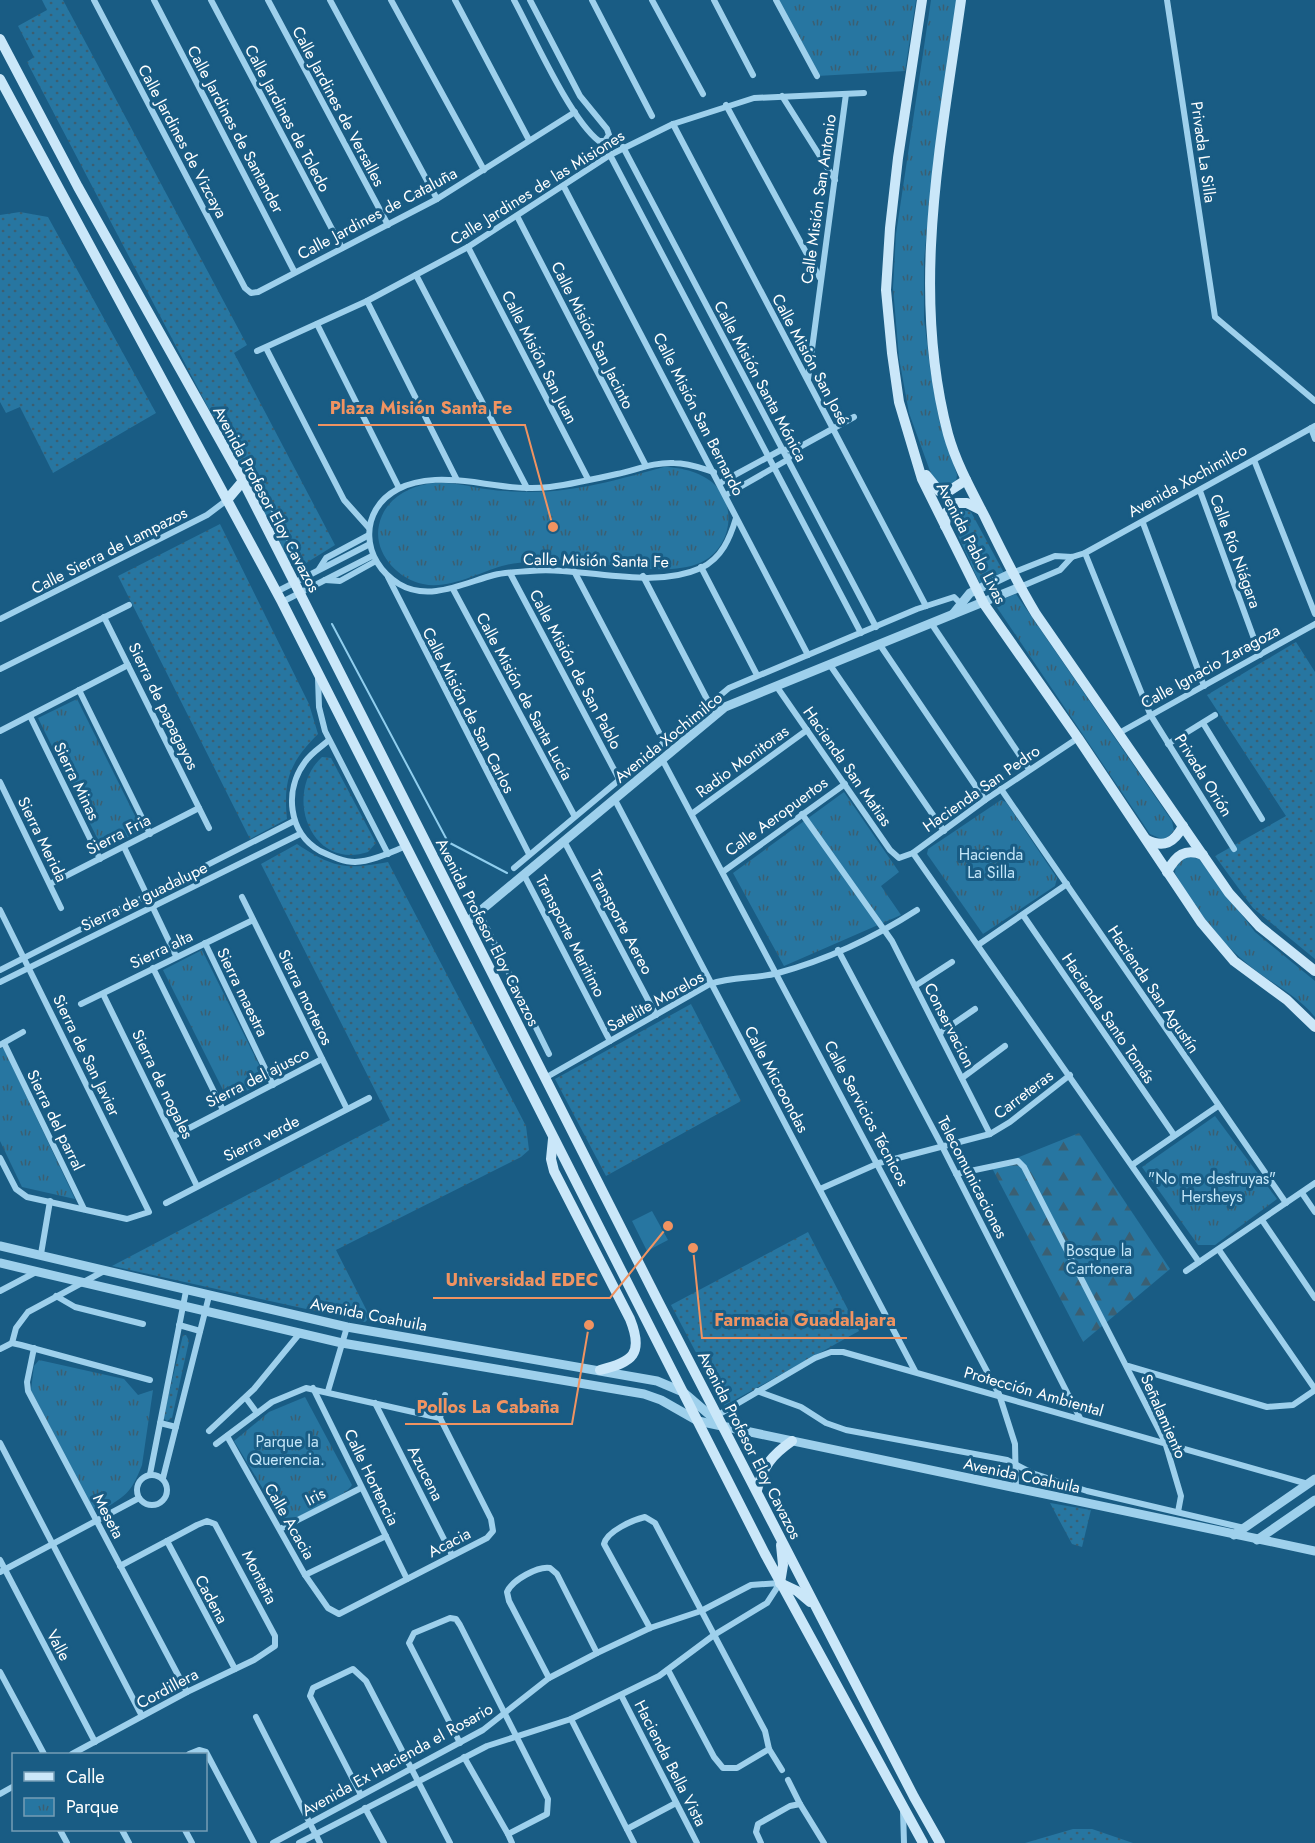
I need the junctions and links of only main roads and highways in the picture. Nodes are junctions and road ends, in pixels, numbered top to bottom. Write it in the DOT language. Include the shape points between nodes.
graph roads {
  1 [pos="922,0"];
  2 [pos="961,0"];
  3 [pos="0,39"];
  4 [pos="0,79"];
  5 [pos="81,191"];
  6 [pos="65,200"];
  7 [pos="910,442"];
  8 [pos="966,480"];
  9 [pos="243,481"];
  10 [pos="227,500"];
  11 [pos="981,510"];
  12 [pos="945,528"];
  13 [pos="1183,826"];
  14 [pos="1146,840"];
  15 [pos="427,843"];
  16 [pos="404,847"];
  17 [pos="1203,855"];
  18 [pos="409,857"];
  19 [pos="1167,872"];
  20 [pos="467,922"];
  21 [pos="448,933"];
  22 [pos="1315,971"];
  23 [pos="1315,1027"];
  24 [pos="553,1138"];
  25 [pos="617,1294"];
  26 [pos="648,1323"];
  27 [pos="596,1370"];
  28 [pos="792,1441"];
  29 [pos="757,1490"];
  30 [pos="777,1533"];
  31 [pos="780,1583"];
  32 [pos="820,1615"];
  33 [pos="923,1843"];
  34 [pos="940,1843"];
  1 -- 7 [label="main road, Avenida Pablo Livas" via="897,170 886,290 896,382"];
  2 -- 8 [label="main road, Avenida Pablo Livas" via="930,250 928,303 939,393 949,436"];
  3 -- 5 [label="main road, Avenida Profesor Eloy Cavazos"];
  4 -- 6 [label="main road"];
  5 -- 6 [label="main road"];
  5 -- 9 [label="main road, Avenida Profesor Eloy Cavazos"];
  6 -- 10 [label="main road"];
  7 -- 8 [label="main road" via="930,483 939,491 951,492"];
  7 -- 12 [label="main road, Avenida Pablo Livas"];
  8 -- 11 [label="main road, Avenida Pablo Livas"];
  9 -- 10 [label="main road"];
  9 -- 15 [label="main road, Avenida Profesor Eloy Cavazos"];
  10 -- 16 [label="main road"];
  11 -- 12 [label="main road" via="957,503 946,513"];
  11 -- 13 [label="main road, Avenida Pablo Livas" via="1020,587"];
  12 -- 14 [label="main road, Avenida Pablo Livas" via="984,604"];
  13 -- 14 [label="main road" via="1167,844"];
  13 -- 17 [label="main road, Avenida Pablo Livas"];
  14 -- 19 [label="main road, Avenida Pablo Livas"];
  15 -- 16 [label="main road"];
  15 -- 18 [label="main road"];
  15 -- 20 [label="main road, Avenida Profesor Eloy Cavazos"];
  16 -- 18 [label="main road"];
  17 -- 19 [label="main road" via="1183,853"];
  17 -- 22 [label="main road, Avenida Pablo Livas" via="1247,915"];
  18 -- 21 [label="main road"];
  19 -- 23 [label="main road, Avenida Pablo Livas" via="1226,954 1287,1000"];
  20 -- 21 [label="main road"];
  20 -- 29 [label="main road, Avenida Profesor Eloy Cavazos"];
  21 -- 24 [label="main road"];
  24 -- 25 [label="main road" via="554,1171"];
  24 -- 26 [label="main road"];
  25 -- 26 [label="main road"];
  25 -- 27 [label="main road" via="633,1326 636,1347 624,1364"];
  26 -- 31 [label="main road"];
  28 -- 29 [label="main road" via="771,1457"];
  29 -- 30 [label="main road, Avenida Profesor Eloy Cavazos"];
  30 -- 31 [label="main road" via="783,1556"];
  30 -- 32 [label="main road, Avenida Profesor Eloy Cavazos"];
  31 -- 32 [label="main road" via="797,1591"];
  31 -- 33 [label="main road"];
  32 -- 34 [label="main road, Avenida Profesor Eloy Cavazos"];
}
